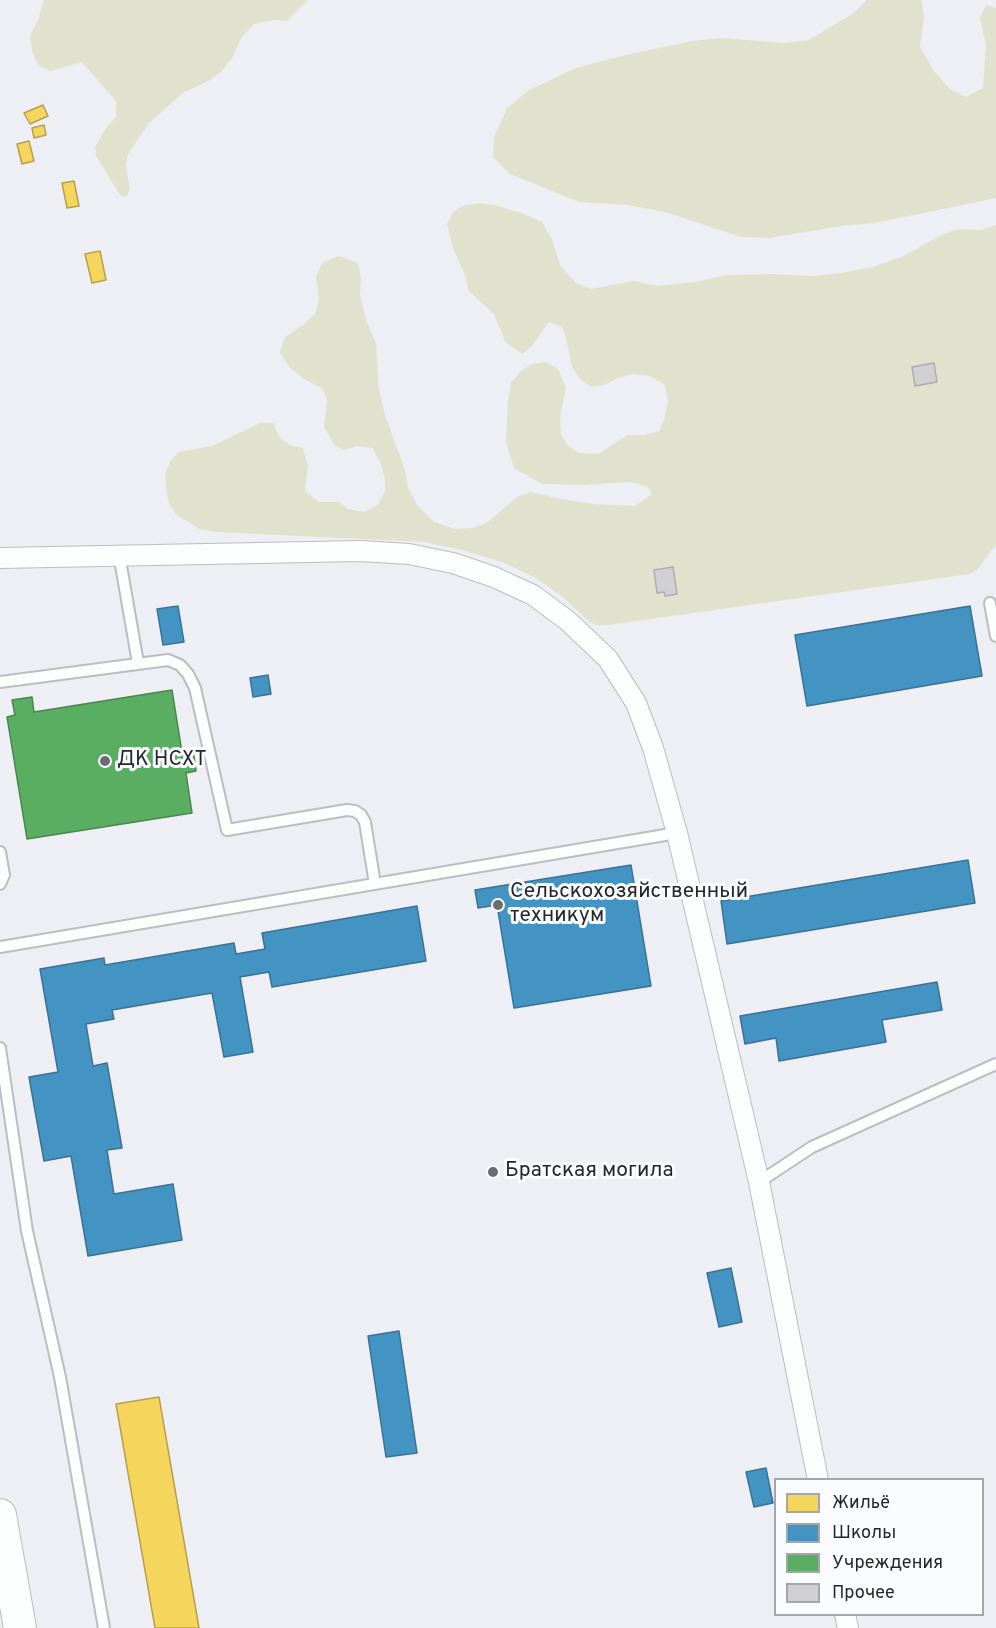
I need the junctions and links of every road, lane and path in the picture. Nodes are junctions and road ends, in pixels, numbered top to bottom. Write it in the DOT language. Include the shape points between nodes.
graph roads {
  1 [pos="119,554"];
  2 [pos="0,558"];
  3 [pos="990,603"];
  4 [pos="996,636"];
  5 [pos="138,663"];
  6 [pos="0,682"];
  7 [pos="677,833"];
  8 [pos="0,852"];
  9 [pos="0,884"];
  10 [pos="375,884"];
  11 [pos="0,947"];
  12 [pos="0,1048"];
  13 [pos="996,1064"];
  14 [pos="759,1182"];
  15 [pos="818,1478"];
  16 [pos="0,1515"];
  17 [pos="20,1628"];
  18 [pos="104,1628"];
  1 -- 2 [label="street"];
  1 -- 5 [label="lane"];
  1 -- 7 [label="street" via="409,554 453,563 533,596 568,621 609,659 636,703"];
  3 -- 4 [label="lane"];
  5 -- 6 [label="lane"];
  5 -- 10 [label="lane" via="168,660 188,674 195,688 227,830 355,811 364,822"];
  7 -- 10 [label="lane"];
  7 -- 14 [label="street"];
  8 -- 9 [label="lane" via="4,875"];
  10 -- 11 [label="lane"];
  12 -- 18 [label="lane" via="27,1231 60,1377"];
  13 -- 14 [label="lane" via="812,1147"];
  14 -- 15 [label="street"];
  16 -- 17 [label="main road"];
}
